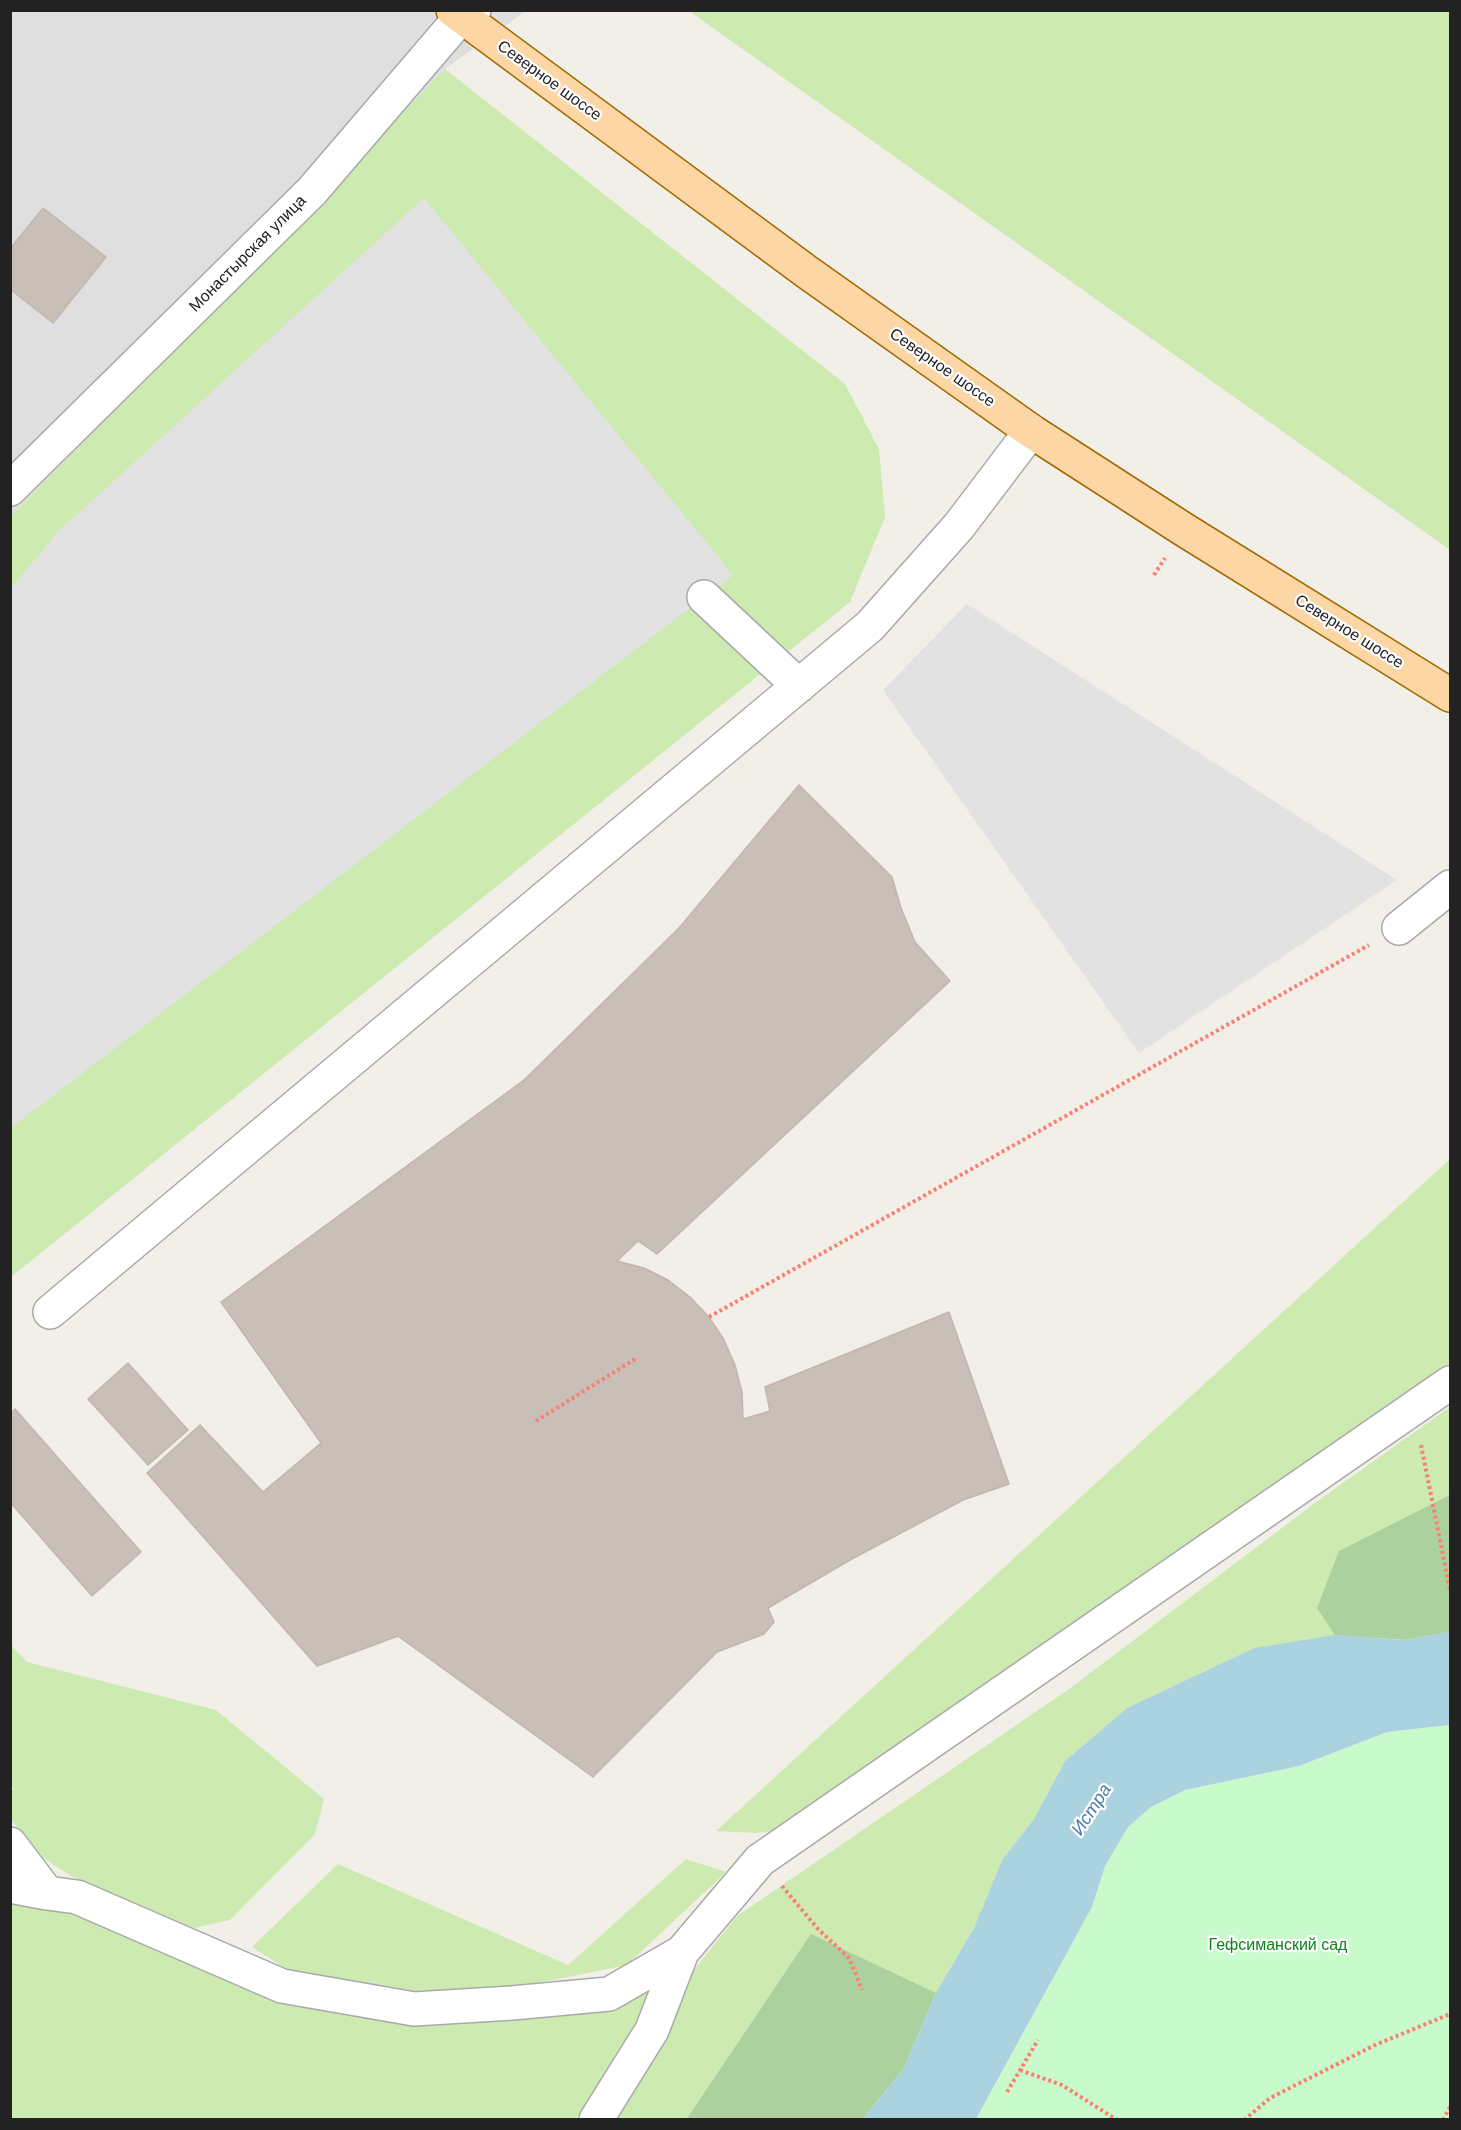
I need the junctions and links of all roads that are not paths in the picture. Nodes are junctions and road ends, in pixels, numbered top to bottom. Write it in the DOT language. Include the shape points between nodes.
graph roads {
  1 [pos="463,13"];
  2 [pos="1031,431"];
  3 [pos="10,489"];
  4 [pos="704,597"];
  5 [pos="799,686"];
  6 [pos="1450,695"];
  7 [pos="1450,887"];
  8 [pos="1399,928"];
  9 [pos="50,1312"];
  10 [pos="1450,1383"];
  11 [pos="10,1844"];
  12 [pos="10,1886"];
  13 [pos="47,1893"];
  14 [pos="682,1952"];
  15 [pos="596,2120"];
  1 -- 2 [label="main road, Северное шоссе" via="807,272"];
  1 -- 3 [label="street, Монастырская улица" via="312,191"];
  2 -- 5 [label="street" via="959,526 870,626"];
  2 -- 6 [label="main road, Северное шоссе"];
  4 -- 5 [label="street"];
  5 -- 9 [label="street"];
  7 -- 8 [label="street"];
  10 -- 14 [label="street" via="760,1860"];
  11 -- 13 [label="street"];
  12 -- 13 [label="street"];
  13 -- 14 [label="street" via="77,1897 282,1986 414,2009 609,1994"];
  14 -- 15 [label="street" via="652,2030"];
}
